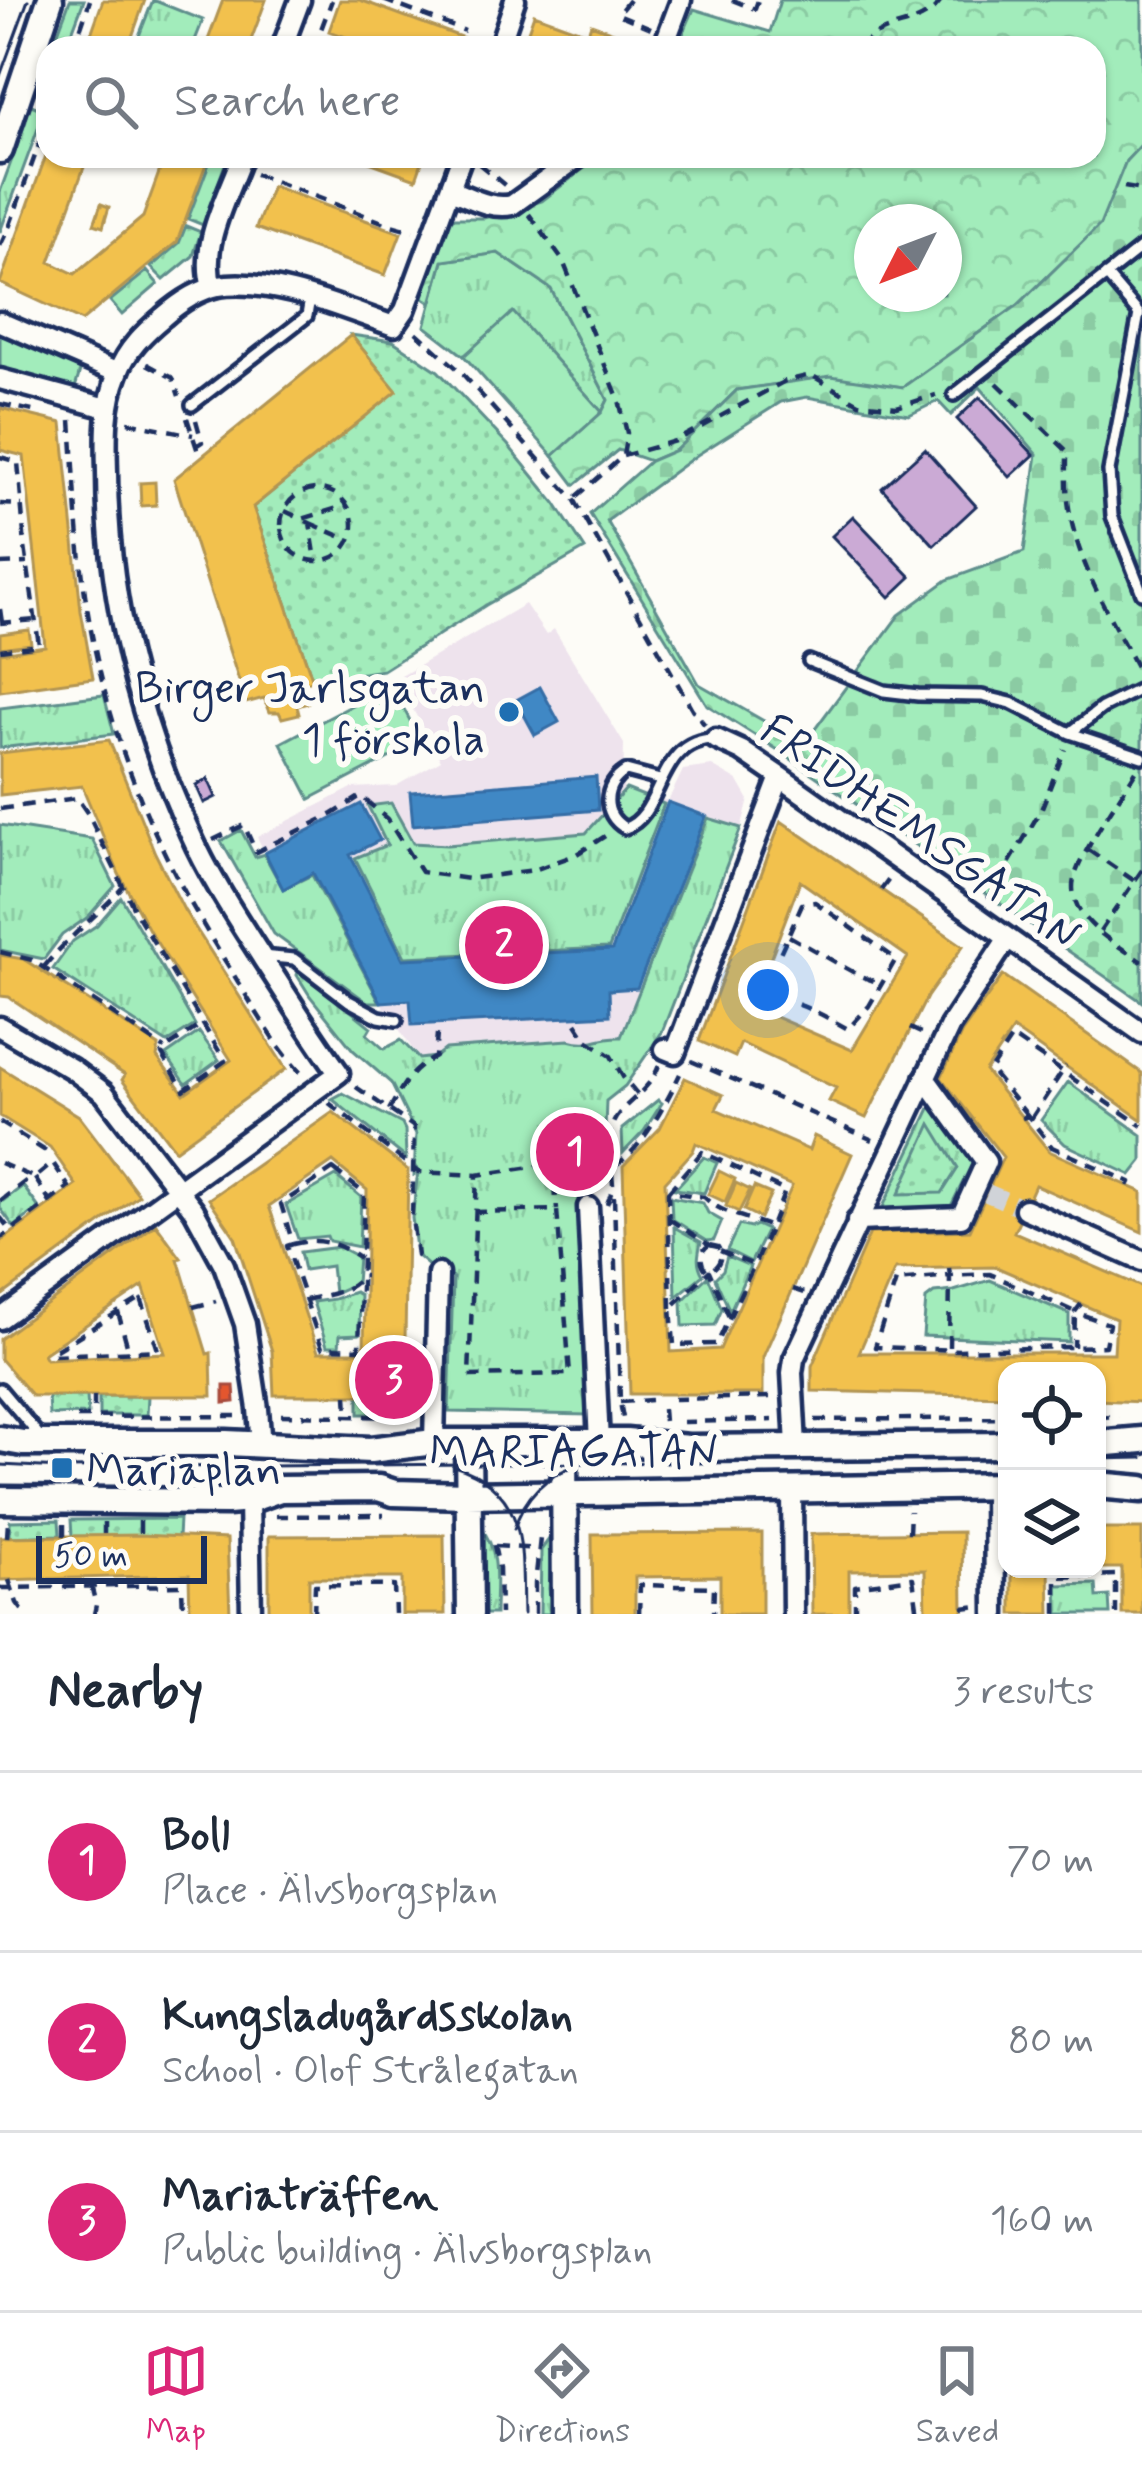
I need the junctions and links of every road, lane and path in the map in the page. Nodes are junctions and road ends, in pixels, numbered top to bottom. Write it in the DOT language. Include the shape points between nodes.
graph roads {
  1 [pos="50,0"];
  2 [pos="90,0"];
  3 [pos="300,0"];
  4 [pos="332,0"];
  5 [pos="383,0"];
  6 [pos="515,0"];
  7 [pos="629,0"];
  8 [pos="681,0"];
  9 [pos="732,0"];
  10 [pos="758,0"];
  11 [pos="942,0"];
  12 [pos="654,29"];
  13 [pos="465,31"];
  14 [pos="38,36"];
  15 [pos="78,36"];
  16 [pos="286,36"];
  17 [pos="318,36"];
  18 [pos="503,36"];
  19 [pos="668,36"];
  20 [pos="870,36"];
  21 [pos="36,42"];
  22 [pos="0,150"];
  23 [pos="36,152"];
  24 [pos="238,168"];
  25 [pos="463,168"];
  26 [pos="481,168"];
  27 [pos="564,168"];
  28 [pos="268,180"];
  29 [pos="1124,187"];
  30 [pos="450,190"];
  31 [pos="1142,190"];
  32 [pos="520,201"];
  33 [pos="434,233"];
  34 [pos="0,246"];
  35 [pos="1142,247"];
  36 [pos="1106,275"];
  37 [pos="212,287"];
  38 [pos="310,298"];
  39 [pos="1141,315"];
  40 [pos="0,322"];
  41 [pos="394,326"];
  42 [pos="984,370"];
  43 [pos="118,373"];
  44 [pos="0,380"];
  45 [pos="954,395"];
  46 [pos="192,405"];
  47 [pos="107,414"];
  48 [pos="196,446"];
  49 [pos="623,456"];
  50 [pos="0,458"];
  51 [pos="574,499"];
  52 [pos="0,504"];
  53 [pos="22,505"];
  54 [pos="347,505"];
  55 [pos="284,511"];
  56 [pos="302,519"];
  57 [pos="310,523"];
  58 [pos="349,541"];
  59 [pos="316,560"];
  60 [pos="27,563"];
  61 [pos="0,564"];
  62 [pos="1142,592"];
  63 [pos="0,609"];
  64 [pos="35,620"];
  65 [pos="1,623"];
  66 [pos="0,650"];
  67 [pos="809,661"];
  68 [pos="1142,677"];
  69 [pos="1142,688"];
  70 [pos="1070,733"];
  71 [pos="716,739"];
  72 [pos="1142,759"];
  73 [pos="780,777"];
  74 [pos="660,780"];
  75 [pos="0,809"];
  76 [pos="622,826"];
  77 [pos="214,840"];
  78 [pos="1089,850"];
  79 [pos="1142,870"];
  80 [pos="1135,881"];
  81 [pos="1142,886"];
  82 [pos="122,888"];
  83 [pos="793,898"];
  84 [pos="802,904"];
  85 [pos="977,917"];
  86 [pos="1100,932"];
  87 [pos="789,937"];
  88 [pos="1008,938"];
  89 [pos="0,952"];
  90 [pos="261,956"];
  91 [pos="1142,962"];
  92 [pos="44,967"];
  93 [pos="882,984"];
  94 [pos="757,995"];
  95 [pos="775,997"];
  96 [pos="397,1020"];
  97 [pos="576,1023"];
  98 [pos="202,1024"];
  99 [pos="0,1027"];
  100 [pos="910,1028"];
  101 [pos="1142,1033"];
  102 [pos="437,1034"];
  103 [pos="925,1035"];
  104 [pos="165,1048"];
  105 [pos="665,1048"];
  106 [pos="1064,1069"];
  107 [pos="925,1078"];
  108 [pos="649,1086"];
  109 [pos="357,1088"];
  110 [pos="639,1096"];
  111 [pos="389,1110"];
  112 [pos="1027,1118"];
  113 [pos="0,1122"];
  114 [pos="1142,1126"];
  115 [pos="876,1142"];
  116 [pos="47,1145"];
  117 [pos="0,1162"];
  118 [pos="553,1164"];
  119 [pos="612,1167"];
  120 [pos="573,1169"];
  121 [pos="418,1172"];
  122 [pos="477,1175"];
  123 [pos="33,1177"];
  124 [pos="177,1188"];
  125 [pos="613,1188"];
  126 [pos="1142,1188"];
  127 [pos="668,1192"];
  128 [pos="610,1197"];
  129 [pos="0,1201"];
  130 [pos="50,1202"];
  131 [pos="588,1207"];
  132 [pos="1025,1209"];
  133 [pos="557,1210"];
  134 [pos="474,1212"];
  135 [pos="0,1217"];
  136 [pos="669,1220"];
  137 [pos="857,1221"];
  138 [pos="771,1227"];
  139 [pos="11,1231"];
  140 [pos="0,1239"];
  141 [pos="293,1244"];
  142 [pos="710,1245"];
  143 [pos="720,1252"];
  144 [pos="362,1260"];
  145 [pos="1142,1261"];
  146 [pos="753,1270"];
  147 [pos="709,1271"];
  148 [pos="949,1272"];
  149 [pos="438,1274"];
  150 [pos="363,1276"];
  151 [pos="130,1294"];
  152 [pos="224,1298"];
  153 [pos="305,1300"];
  154 [pos="134,1302"];
  155 [pos="1081,1304"];
  156 [pos="193,1307"];
  157 [pos="671,1308"];
  158 [pos="118,1312"];
  159 [pos="1075,1312"];
  160 [pos="729,1317"];
  161 [pos="0,1319"];
  162 [pos="1074,1347"];
  163 [pos="949,1349"];
  164 [pos="129,1352"];
  165 [pos="618,1352"];
  166 [pos="628,1352"];
  167 [pos="0,1389"];
  168 [pos="347,1395"];
  169 [pos="94,1396"];
  170 [pos="778,1397"];
  171 [pos="651,1400"];
  172 [pos="674,1400"];
  173 [pos="620,1402"];
  174 [pos="662,1408"];
  175 [pos="348,1415"];
  176 [pos="259,1416"];
  177 [pos="94,1417"];
  178 [pos="61,1418"];
  179 [pos="664,1422"];
  180 [pos="434,1430"];
  181 [pos="599,1432"];
  182 [pos="0,1439"];
  183 [pos="1142,1440"];
  184 [pos="468,1442"];
  185 [pos="45,1443"];
  186 [pos="564,1443"];
  187 [pos="1106,1443"];
  188 [pos="796,1445"];
  189 [pos="998,1445"];
  190 [pos="261,1446"];
  191 [pos="1106,1486"];
  192 [pos="998,1487"];
  193 [pos="1142,1489"];
  194 [pos="792,1490"];
  195 [pos="563,1493"];
  196 [pos="467,1495"];
  197 [pos="4,1508"];
  198 [pos="249,1508"];
  199 [pos="910,1511"];
  200 [pos="389,1515"];
  201 [pos="64,1517"];
  202 [pos="909,1532"];
  203 [pos="64,1536"];
  204 [pos="7,1537"];
  205 [pos="998,1550"];
  206 [pos="1106,1574"];
  207 [pos="1056,1578"];
  208 [pos="190,1579"];
  209 [pos="9,1582"];
  210 [pos="182,1585"];
  211 [pos="91,1586"];
  212 [pos="0,1588"];
  213 [pos="920,1612"];
  214 [pos="25,1614"];
  215 [pos="94,1614"];
  216 [pos="183,1614"];
  217 [pos="251,1614"];
  218 [pos="314,1614"];
  219 [pos="394,1614"];
  220 [pos="470,1614"];
  221 [pos="500,1614"];
  222 [pos="535,1614"];
  223 [pos="565,1614"];
  224 [pos="639,1614"];
  225 [pos="713,1614"];
  226 [pos="793,1614"];
  227 [pos="854,1614"];
  228 [pos="995,1614"];
  229 [pos="1056,1614"];
  230 [pos="1116,1614"];
  1 -- 14 [label="street"];
  2 -- 15 [label="path"];
  3 -- 16 [label="street"];
  4 -- 17 [label="path"];
  5 -- 13 [label="path"];
  6 -- 18 [label="street"];
  7 -- 12 [label="path" via="619,14"];
  8 -- 19 [label="street"];
  9 -- 10 [label="path" via="755,9"];
  11 -- 20 [label="path" via="931,14"];
  21 -- 22 [label="street"];
  23 -- 34 [label="path"];
  24 -- 37 [label="street" via="210,244"];
  25 -- 30 [label="street"];
  26 -- 32 [label="path"];
  27 -- 32 [label="street"];
  28 -- 33 [label="path"];
  29 -- 31 [label="path"];
  30 -- 32 [label="street" via="503,208"];
  30 -- 33 [label="street"];
  32 -- 49 [label="path" via="563,261 619,400"];
  33 -- 41 [label="street"];
  35 -- 36 [label="lane"];
  36 -- 39 [label="lane"];
  36 -- 42 [label="lane"];
  37 -- 38 [label="street"];
  37 -- 43 [label="street" via="162,318"];
  38 -- 41 [label="street"];
  38 -- 46 [label="lane" via="307,316"];
  39 -- 62 [label="lane" via="1109,471 1112,517"];
  40 -- 43 [label="street"];
  41 -- 51 [label="path" via="419,333 460,371"];
  42 -- 45 [label="lane"];
  42 -- 68 [label="path" via="1067,451 1072,526"];
  43 -- 47 [label="street"];
  44 -- 47 [label="street"];
  45 -- 49 [label="path" via="897,407 859,403 811,375 785,381 676,441"];
  47 -- 48 [label="path" via="196,434"];
  47 -- 90 [label="street" via="107,524 142,707 190,834"];
  49 -- 51 [label="path"];
  50 -- 53 [label="path" via="19,462"];
  51 -- 71 [label="path"];
  52 -- 53 [label="path"];
  53 -- 60 [label="path"];
  54 -- 55 [label="path" via="312,489"];
  54 -- 56 [label="path"];
  54 -- 58 [label="path"];
  55 -- 56 [label="path"];
  55 -- 59 [label="path" via="287,545"];
  56 -- 57 [label="path"];
  57 -- 58 [label="path"];
  57 -- 59 [label="path"];
  58 -- 59 [label="path"];
  60 -- 61 [label="path"];
  60 -- 64 [label="path"];
  63 -- 65 [label="path"];
  64 -- 65 [label="path"];
  64 -- 66 [label="path" via="39,645"];
  67 -- 70 [label="lane" via="884,691 1011,703"];
  69 -- 70 [label="lane"];
  70 -- 72 [label="lane"];
  70 -- 85 [label="path" via="1041,810"];
  71 -- 73 [label="street, FRIDHEMSGATAN"];
  71 -- 74 [label="lane, FRIDHEMSGATAN" via="688,746"];
  72 -- 78 [label="path"];
  73 -- 85 [label="street, FRIDHEMSGATAN"];
  73 -- 105 [label="street" via="675,1052"];
  74 -- 76 [label="lane, FRIDHEMSGATAN" via="636,825"];
  74 -- 76 [label="lane" via="626,771 614,778 611,815"];
  75 -- 82 [label="path" via="77,798"];
  76 -- 77 [label="path" via="534,870 470,879 421,872 387,819 361,796 256,852 244,824"];
  78 -- 80 [label="path"];
  78 -- 86 [label="path" via="1073,896"];
  79 -- 80 [label="path"];
  80 -- 81 [label="path"];
  80 -- 86 [label="path"];
  82 -- 92 [label="path"];
  82 -- 98 [label="path"];
  83 -- 84 [label="path"];
  84 -- 87 [label="path"];
  84 -- 93 [label="path" via="815,902 855,924 896,959"];
  85 -- 88 [label="street, FRIDHEMSGATAN"];
  86 -- 91 [label="path"];
  87 -- 93 [label="path"];
  87 -- 95 [label="path" via="772,971"];
  88 -- 101 [label="street, FRIDHEMSGATAN"];
  88 -- 107 [label="street"];
  89 -- 92 [label="path"];
  90 -- 96 [label="lane" via="295,959 349,1001"];
  90 -- 124 [label="street" via="339,1073"];
  92 -- 104 [label="path"];
  93 -- 95 [label="path" via="872,1008 848,1029"];
  94 -- 95 [label="path"];
  97 -- 110 [label="path"];
  98 -- 104 [label="path"];
  98 -- 104 [label="path" via="225,1060 184,1090"];
  99 -- 124 [label="street" via="104,1093"];
  100 -- 103 [label="path"];
  102 -- 111 [label="path" via="435,1057 406,1078"];
  106 -- 112 [label="path"];
  106 -- 112 [label="path" via="1012,1037 990,1070"];
  106 -- 114 [label="path"];
  107 -- 137 [label="street"];
  107 -- 137 [label="street" via="986,1162 981,1190 961,1217"];
  108 -- 110 [label="path"];
  109 -- 111 [label="path"];
  110 -- 119 [label="path" via="613,1121"];
  111 -- 149 [label="path" via="416,1134 417,1256"];
  112 -- 126 [label="path" via="1052,1147"];
  113 -- 116 [label="path"];
  115 -- 119 [label="path" via="687,1059 655,1122"];
  117 -- 123 [label="path"];
  118 -- 120 [label="path"];
  118 -- 122 [label="path"];
  118 -- 133 [label="path"];
  119 -- 120 [label="path"];
  119 -- 125 [label="path"];
  120 -- 131 [label="path"];
  121 -- 122 [label="path"];
  122 -- 134 [label="path"];
  123 -- 129 [label="path"];
  123 -- 130 [label="path"];
  123 -- 130 [label="path" via="52,1163 69,1187"];
  124 -- 161 [label="street"];
  124 -- 176 [label="street" via="224,1265 245,1324"];
  125 -- 128 [label="path"];
  125 -- 165 [label="path"];
  127 -- 136 [label="path"];
  127 -- 138 [label="path" via="704,1197"];
  127 -- 138 [label="path" via="702,1152 785,1191"];
  130 -- 139 [label="path"];
  131 -- 181 [label="street"];
  132 -- 145 [label="street"];
  133 -- 134 [label="path"];
  133 -- 134 [label="path" via="570,1374 469,1376"];
  135 -- 139 [label="path"];
  136 -- 142 [label="path"];
  136 -- 157 [label="path"];
  137 -- 188 [label="street" via="794,1360"];
  138 -- 146 [label="path"];
  139 -- 140 [label="path"];
  141 -- 144 [label="path" via="328,1241"];
  141 -- 144 [label="path" via="281,1204 333,1169 364,1193"];
  141 -- 153 [label="path" via="286,1246"];
  142 -- 143 [label="path"];
  142 -- 147 [label="path" via="701,1256"];
  143 -- 146 [label="path"];
  143 -- 147 [label="path"];
  144 -- 150 [label="path"];
  146 -- 160 [label="path"];
  147 -- 157 [label="path"];
  147 -- 160 [label="path"];
  148 -- 159 [label="path" via="990,1274"];
  148 -- 163 [label="path"];
  148 -- 163 [label="path" via="896,1281 874,1347"];
  149 -- 180 [label="street"];
  150 -- 153 [label="path"];
  150 -- 153 [label="path" via="359,1349 322,1348"];
  151 -- 154 [label="path"];
  152 -- 156 [label="path"];
  154 -- 158 [label="path"];
  154 -- 164 [label="path" via="141,1298 158,1350"];
  155 -- 159 [label="path"];
  157 -- 160 [label="path" via="672,1346 717,1344"];
  158 -- 164 [label="path"];
  158 -- 164 [label="path" via="51,1353"];
  159 -- 162 [label="path"];
  159 -- 162 [label="path" via="1109,1324 1106,1346"];
  162 -- 163 [label="path"];
  165 -- 166 [label="path"];
  165 -- 173 [label="path"];
  167 -- 185 [label="lane"];
  168 -- 175 [label="path"];
  169 -- 177 [label="path"];
  170 -- 172 [label="path"];
  171 -- 173 [label="path"];
  173 -- 181 [label="path" via="624,1422"];
  174 -- 179 [label="path"];
  175 -- 176 [label="path"];
  175 -- 180 [label="path"];
  176 -- 177 [label="path"];
  176 -- 190 [label="street"];
  177 -- 178 [label="path"];
  180 -- 184 [label="street, MARIAGATAN"];
  180 -- 190 [label="street, MARIAGATAN" via="370,1450"];
  181 -- 186 [label="street, MARIAGATAN"];
  181 -- 188 [label="street, MARIAGATAN" via="688,1448"];
  182 -- 185 [label="street, MARIAGATAN"];
  183 -- 187 [label="street"];
  184 -- 186 [label="street, MARIAGATAN"];
  184 -- 196 [label="street"];
  185 -- 190 [label="street, MARIAGATAN"];
  186 -- 195 [label="street"];
  188 -- 189 [label="street, MARIAGATAN"];
  191 -- 193 [label="street"];
  192 -- 194 [label="street, MARIAGATAN"];
  194 -- 195 [label="street, MARIAGATAN"];
  194 -- 226 [label="street"];
  195 -- 196 [label="street, MARIAGATAN"];
  195 -- 223 [label="street"];
  196 -- 198 [label="street, MARIAGATAN" via="280,1489"];
  196 -- 220 [label="street"];
  197 -- 198 [label="street, MARIAGATAN"];
  197 -- 204 [label="path"];
  198 -- 200 [label="path"];
  198 -- 217 [label="street"];
  199 -- 202 [label="path"];
  201 -- 203 [label="path"];
  205 -- 228 [label="street"];
  206 -- 230 [label="path" via="1116,1575"];
  207 -- 229 [label="path"];
  208 -- 210 [label="path"];
  209 -- 211 [label="path"];
  209 -- 212 [label="path"];
  209 -- 214 [label="path"];
  210 -- 211 [label="path"];
  210 -- 216 [label="path"];
  211 -- 215 [label="path"];
  213 -- 227 [label="path" via="913,1578 904,1574 855,1586"];
  218 -- 219 [label="path" via="316,1585 394,1586"];
  221 -- 222 [label="path" via="495,1546 537,1550"];
  224 -- 225 [label="path" via="640,1585 717,1587"];
}
